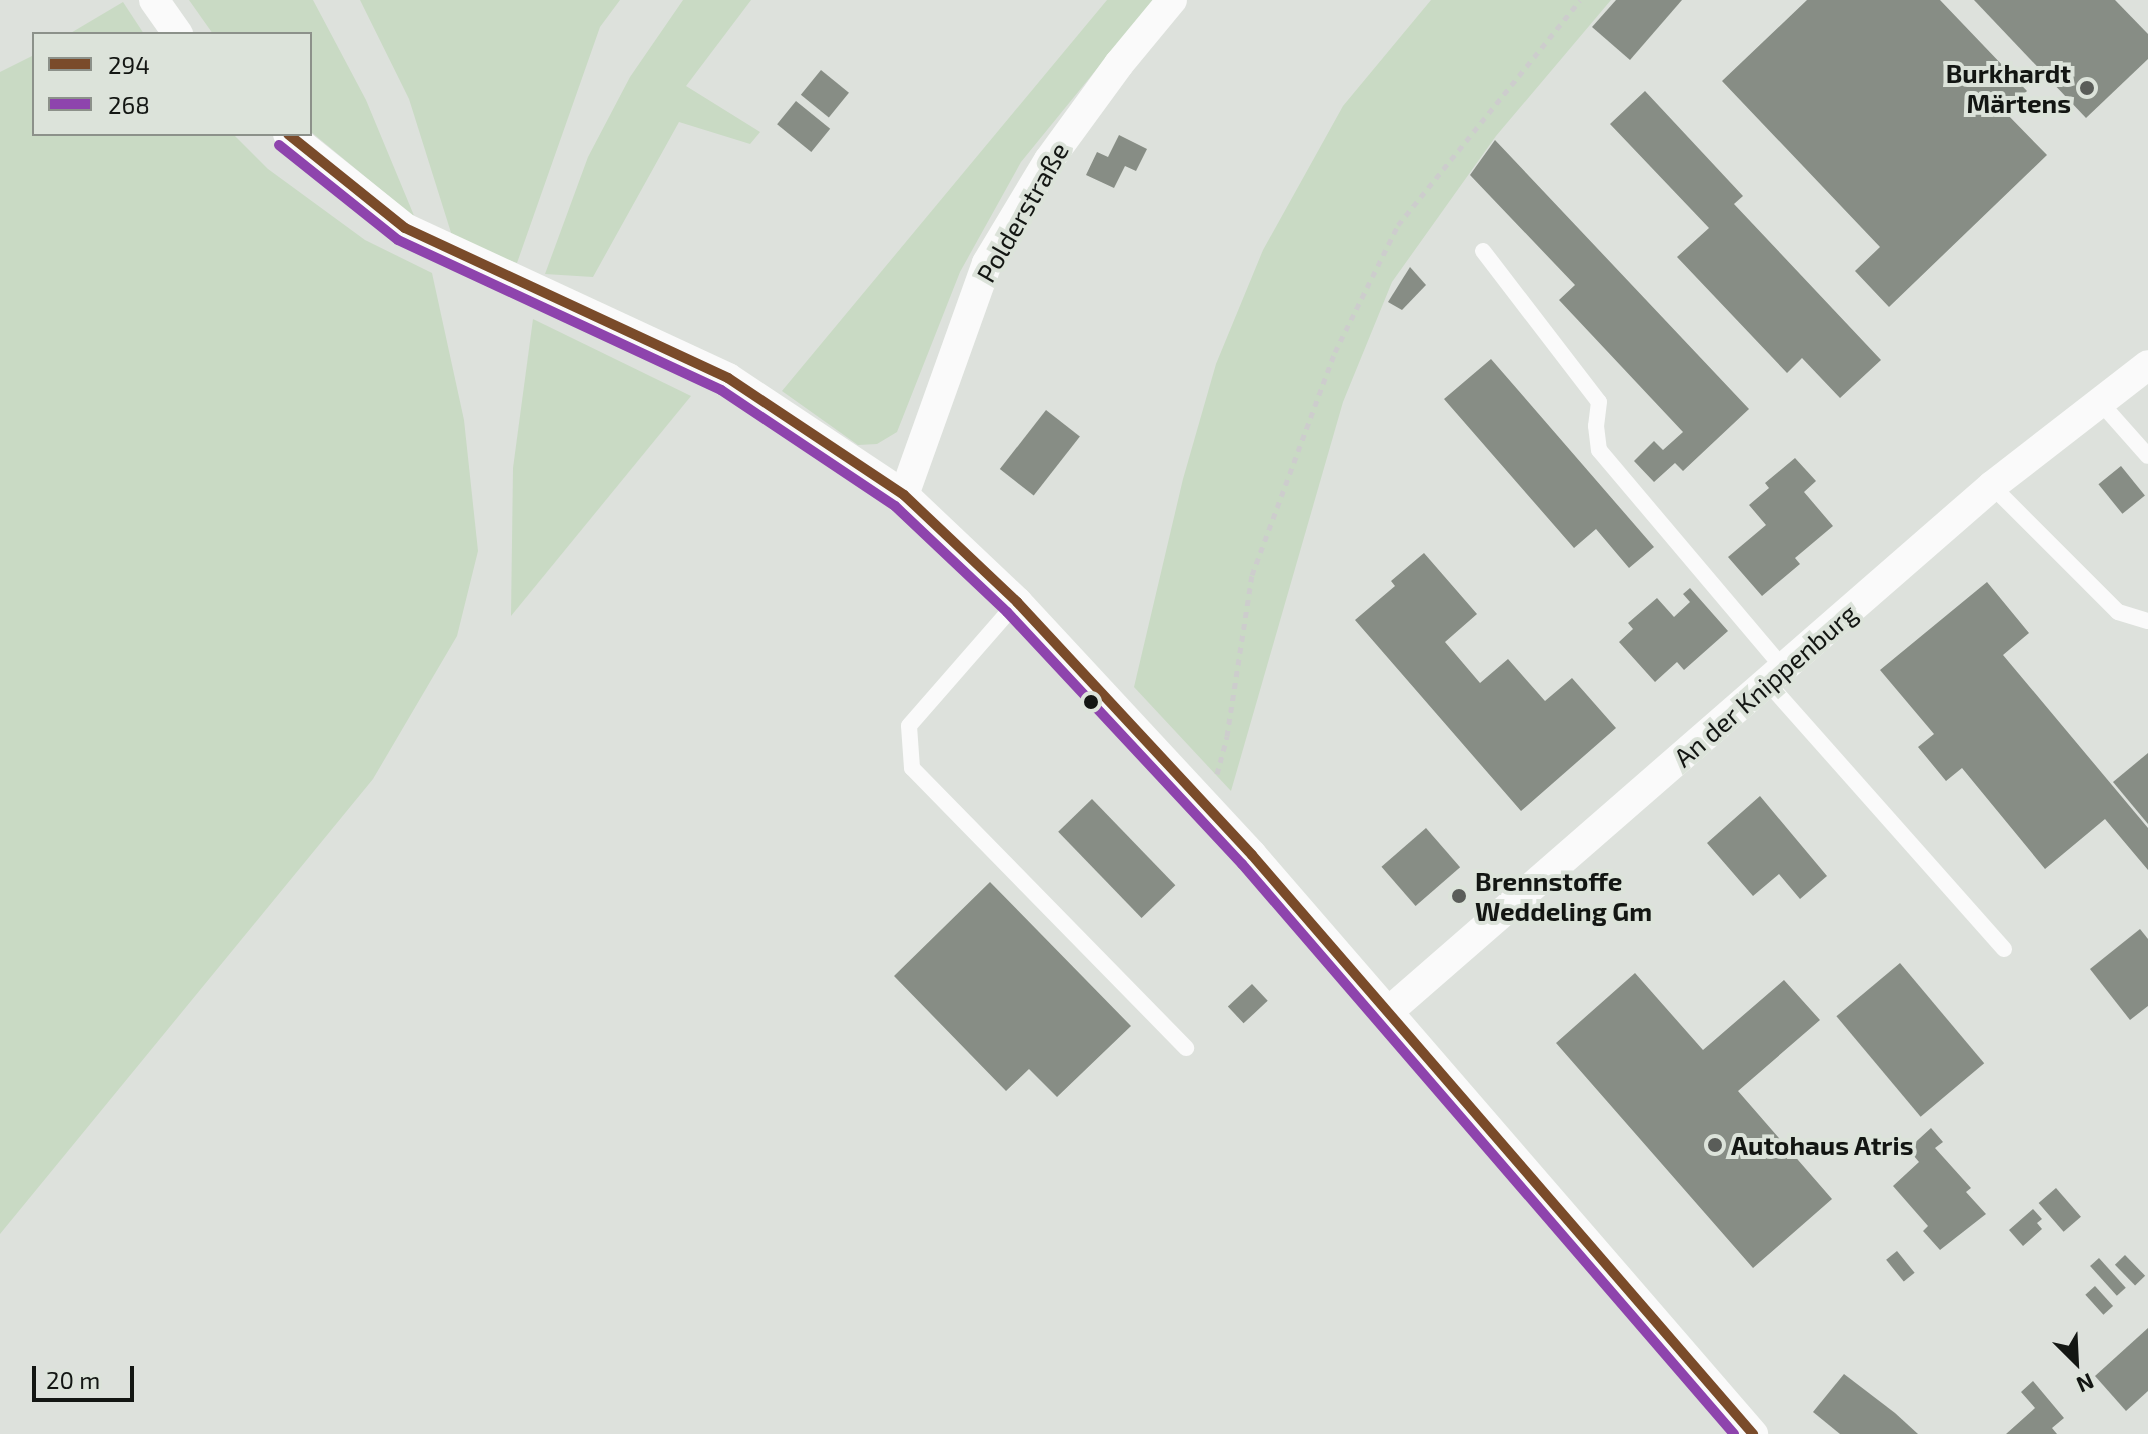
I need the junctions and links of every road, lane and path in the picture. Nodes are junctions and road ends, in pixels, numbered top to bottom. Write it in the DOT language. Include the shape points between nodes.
graph roads {
  1 [pos="154,0"];
  2 [pos="1172,0"];
  3 [pos="1580,0"];
  4 [pos="177,32"];
  5 [pos="290,136"];
  6 [pos="1483,251"];
  7 [pos="2148,365"];
  8 [pos="2100,402"];
  9 [pos="2148,456"];
  10 [pos="1992,486"];
  11 [pos="904,495"];
  12 [pos="1017,602"];
  13 [pos="2148,621"];
  14 [pos="1775,675"];
  15 [pos="1195,793"];
  16 [pos="2004,949"];
  17 [pos="1388,1012"];
  18 [pos="1186,1048"];
  19 [pos="1753,1434"];
  1 -- 4 [label="street"];
  2 -- 11 [label="street, Polderstraße" via="1049,160 987,263"];
  3 -- 15 [label="path" via="1398,225 1335,352 1252,575 1217,776"];
  5 -- 11 [label="street" via="405,228 728,378"];
  6 -- 14 [label="lane" via="1599,402 1599,450"];
  7 -- 8 [label="street, An der Knippenburg"];
  8 -- 9 [label="lane"];
  8 -- 10 [label="street, An der Knippenburg"];
  10 -- 13 [label="lane" via="2118,612"];
  10 -- 14 [label="street, An der Knippenburg"];
  11 -- 12 [label="street"];
  12 -- 15 [label="street"];
  12 -- 18 [label="lane" via="909,726 912,768"];
  14 -- 16 [label="lane"];
  14 -- 17 [label="street, An der Knippenburg"];
  15 -- 17 [label="street"];
  17 -- 19 [label="street"];
}
